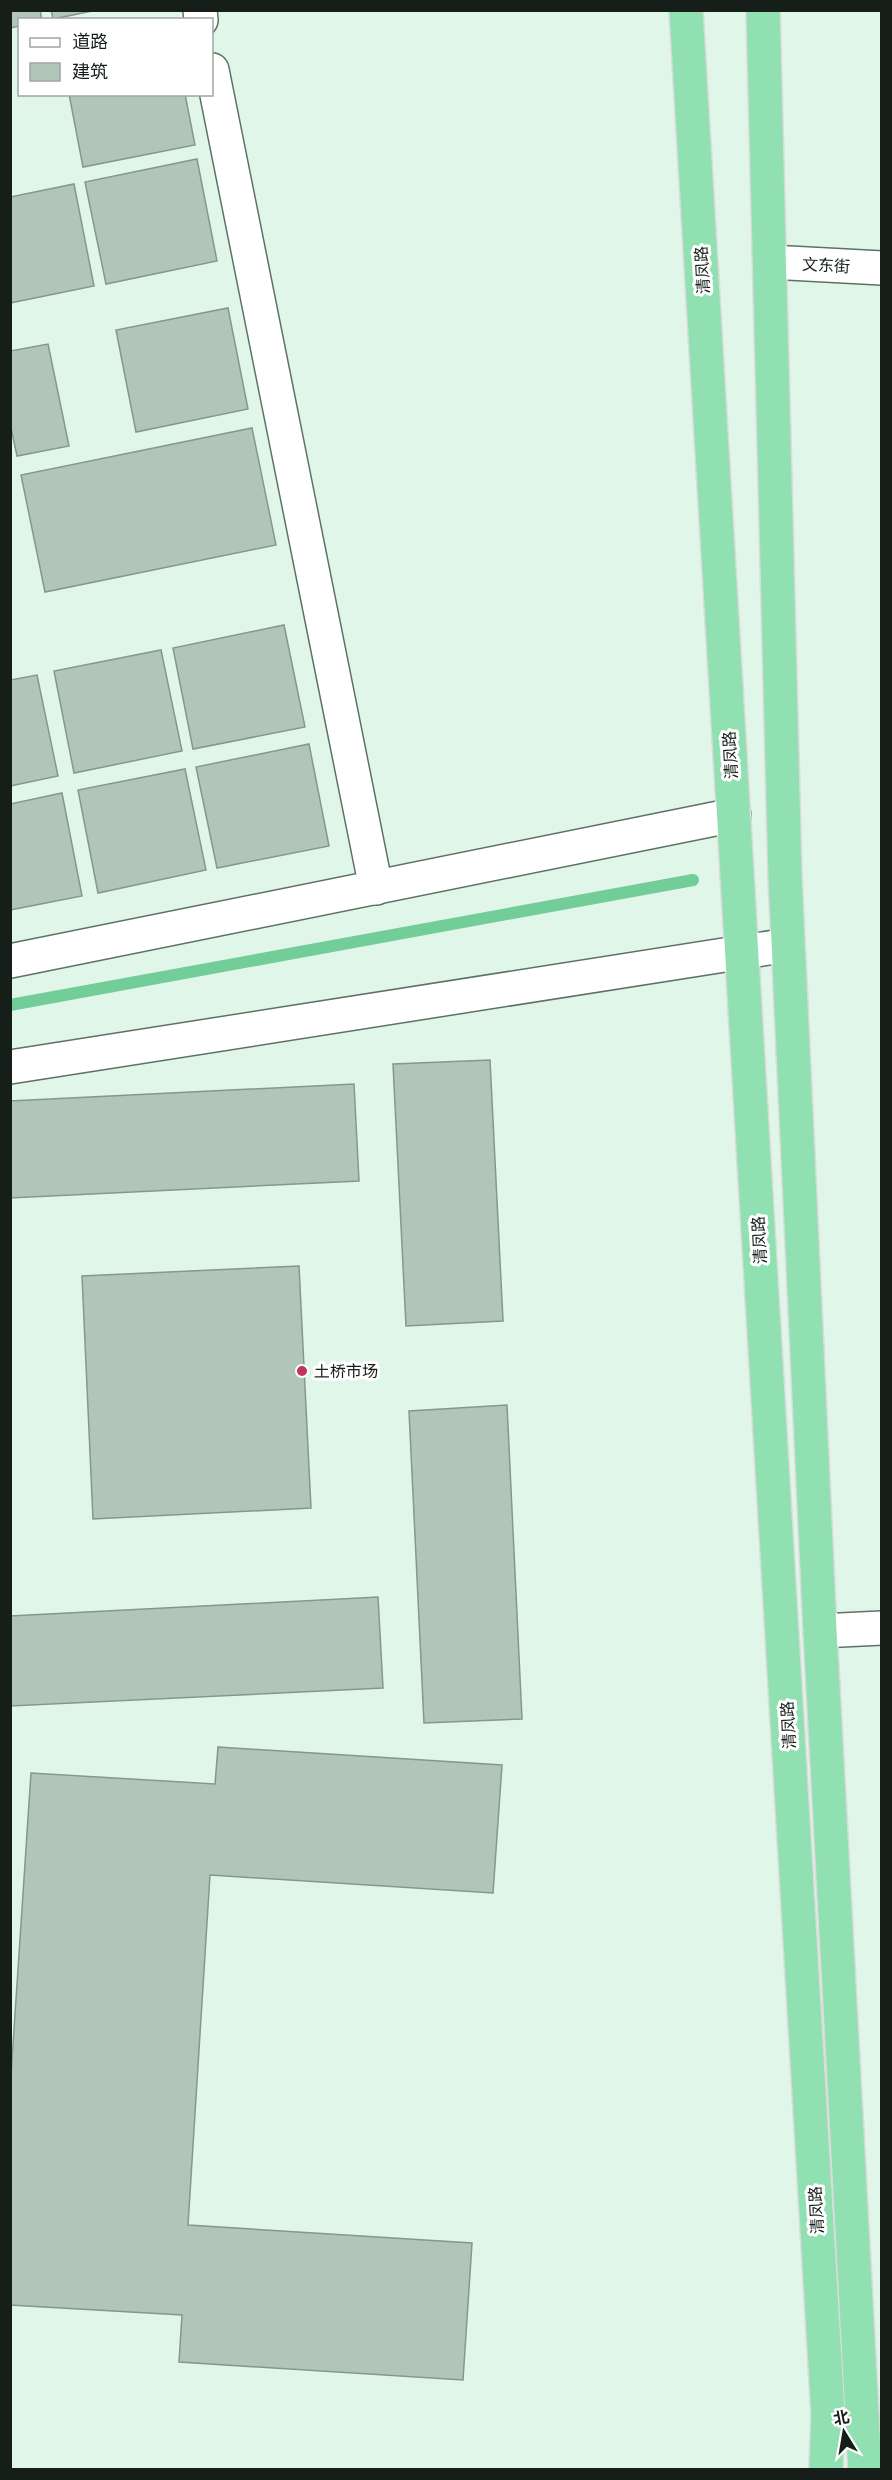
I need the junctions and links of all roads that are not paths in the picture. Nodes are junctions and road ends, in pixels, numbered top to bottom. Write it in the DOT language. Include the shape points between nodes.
graph roads {
  1 [pos="686,10"];
  2 [pos="763,10"];
  3 [pos="213,75"];
  4 [pos="770,262"];
  5 [pos="882,268"];
  6 [pos="734,815"];
  7 [pos="376,888"];
  8 [pos="789,945"];
  9 [pos="742,952"];
  10 [pos="10,961"];
  11 [pos="10,1067"];
  12 [pos="882,1628"];
  13 [pos="820,1631"];
  14 [pos="826,2469"];
  15 [pos="865,2469"];
  1 -- 6 [label="highway, 清凤路"];
  2 -- 4 [label="highway"];
  3 -- 7 [label="street"];
  4 -- 5 [label="street, 文东街"];
  4 -- 8 [label="highway"];
  6 -- 7 [label="street"];
  6 -- 9 [label="highway, 清凤路"];
  7 -- 10 [label="street"];
  8 -- 9 [label="street"];
  8 -- 13 [label="highway"];
  9 -- 11 [label="street"];
  9 -- 14 [label="highway, 清凤路" via="828,2402"];
  12 -- 13 [label="street"];
  13 -- 15 [label="highway"];
}
